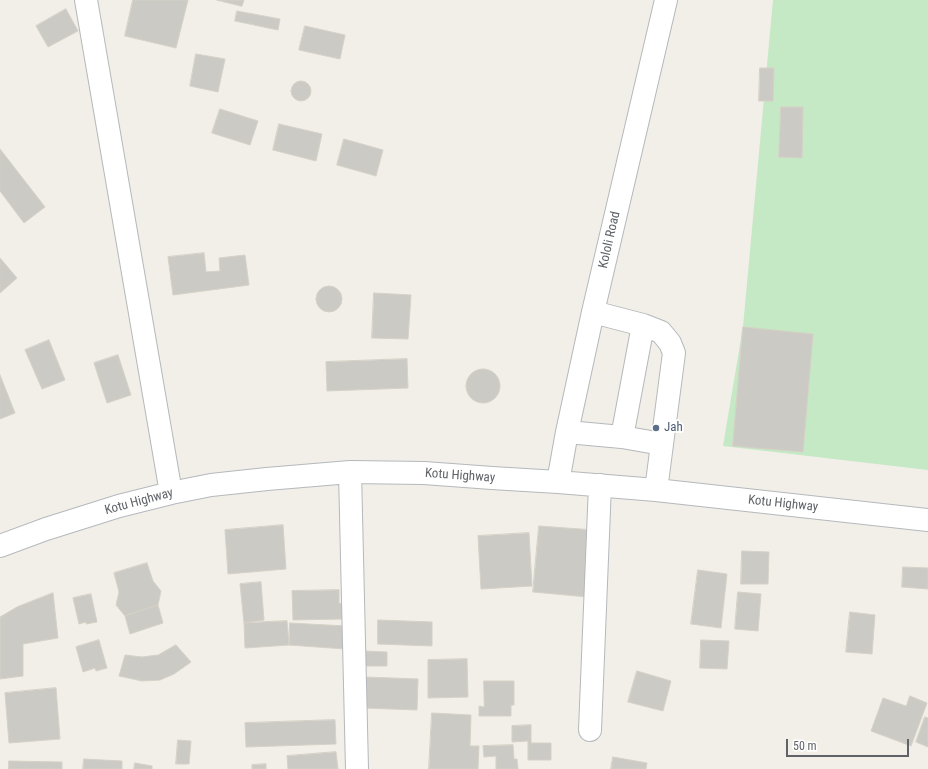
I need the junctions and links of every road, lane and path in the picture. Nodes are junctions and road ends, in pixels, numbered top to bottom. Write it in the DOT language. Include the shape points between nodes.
graph roads {
  1 [pos="86,0"];
  2 [pos="666,0"];
  3 [pos="593,312"];
  4 [pos="643,325"];
  5 [pos="567,432"];
  6 [pos="622,437"];
  7 [pos="662,444"];
  8 [pos="350,472"];
  9 [pos="558,482"];
  10 [pos="600,485"];
  11 [pos="656,490"];
  12 [pos="172,493"];
  13 [pos="928,520"];
  14 [pos="0,546"];
  15 [pos="590,730"];
  16 [pos="357,769"];
  1 -- 12 [label="street"];
  2 -- 3 [label="street, Kololi Road"];
  3 -- 4 [label="street"];
  3 -- 5 [label="street, Kololi Road"];
  4 -- 6 [label="street"];
  4 -- 7 [label="street" via="661,332 674,353"];
  5 -- 6 [label="street"];
  5 -- 9 [label="street, Kololi Road"];
  6 -- 7 [label="street"];
  7 -- 11 [label="street"];
  8 -- 9 [label="street, Kotu Highway" via="424,473"];
  8 -- 12 [label="street, Kotu Highway" via="267,479"];
  8 -- 16 [label="street"];
  9 -- 10 [label="street, Kotu Highway"];
  10 -- 11 [label="street, Kotu Highway"];
  10 -- 15 [label="street"];
  11 -- 13 [label="street, Kotu Highway"];
  12 -- 14 [label="street, Kotu Highway" via="119,506"];
}
